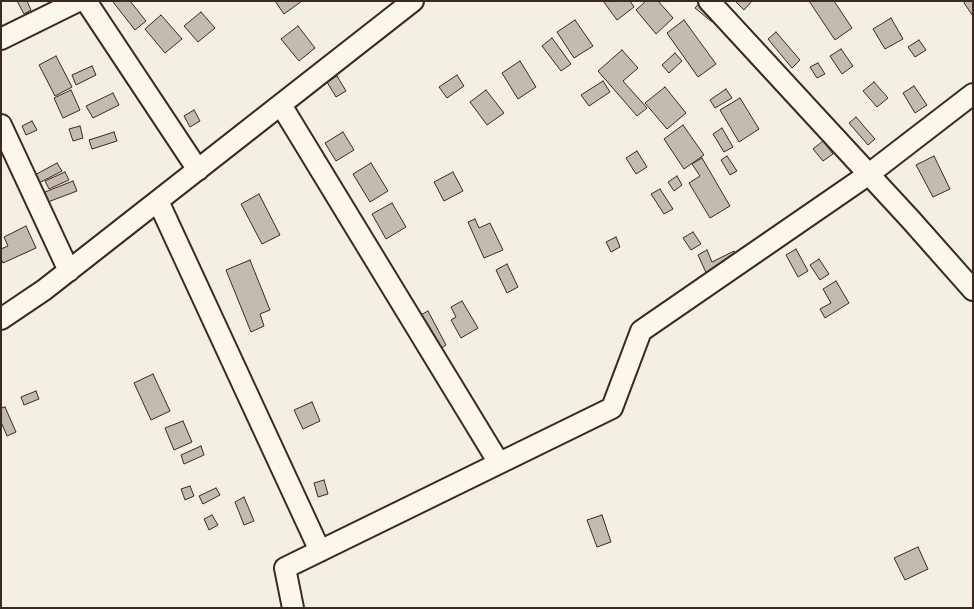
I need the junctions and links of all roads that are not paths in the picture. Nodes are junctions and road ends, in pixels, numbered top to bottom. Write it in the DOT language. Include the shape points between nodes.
graph roads {
  1 [pos="78,1"];
  2 [pos="86,1"];
  3 [pos="413,1"];
  4 [pos="710,1"];
  5 [pos="1,39"];
  6 [pos="973,94"];
  7 [pos="281,105"];
  8 [pos="1,125"];
  9 [pos="198,170"];
  10 [pos="869,174"];
  11 [pos="158,201"];
  12 [pos="68,271"];
  13 [pos="973,290"];
  14 [pos="1,319"];
  15 [pos="499,463"];
  16 [pos="320,551"];
  17 [pos="293,608"];
  1 -- 5 [label="street"];
  2 -- 9 [label="street"];
  3 -- 7 [label="street"];
  4 -- 10 [label="street"];
  6 -- 10 [label="street"];
  7 -- 9 [label="street"];
  7 -- 15 [label="street"];
  8 -- 12 [label="street"];
  9 -- 11 [label="street"];
  10 -- 13 [label="street"];
  10 -- 15 [label="street" via="641,331 612,408"];
  11 -- 12 [label="street"];
  11 -- 16 [label="street"];
  12 -- 14 [label="street"];
  15 -- 16 [label="street"];
  16 -- 17 [label="street" via="285,568"];
}
